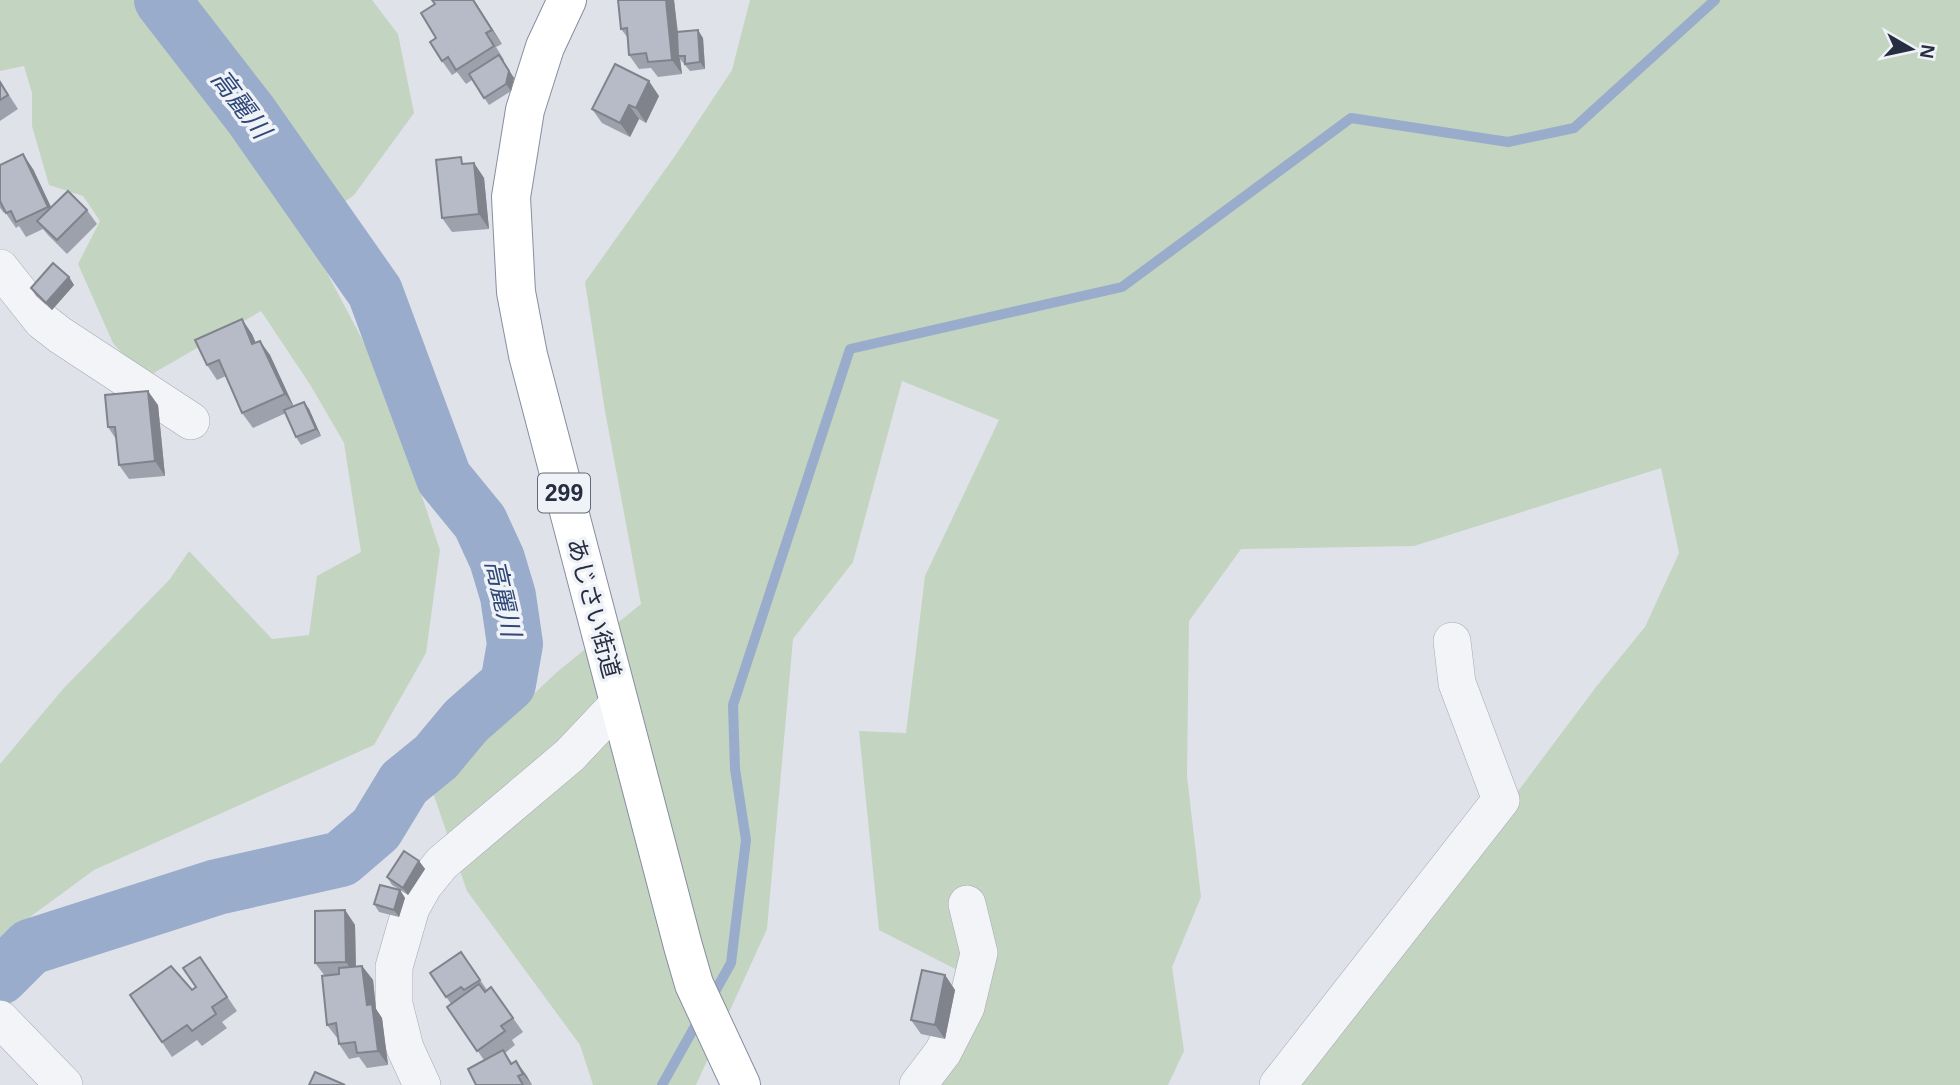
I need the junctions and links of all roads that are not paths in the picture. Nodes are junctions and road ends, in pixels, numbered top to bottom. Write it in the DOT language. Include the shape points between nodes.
graph roads {
  1 [pos="567,0"];
  2 [pos="0,268"];
  3 [pos="191,421"];
  4 [pos="1452,641"];
  5 [pos="619,703"];
  6 [pos="967,904"];
  7 [pos="0,1019"];
  8 [pos="64,1085"];
  9 [pos="422,1085"];
  10 [pos="741,1085"];
  11 [pos="918,1085"];
  12 [pos="1278,1085"];
  1 -- 5 [label="highway, あじさい街道 / 299" via="545,47 525,110 512,197 516,292 528,355"];
  2 -- 3 [label="street" via="42,321"];
  4 -- 12 [label="street" via="1457,683 1501,800"];
  5 -- 9 [label="street" via="570,754 442,863 411,908 394,967 394,1004 405,1048"];
  5 -- 10 [label="highway, あじさい街道 / 299" via="694,984"];
  6 -- 11 [label="street" via="979,953 966,1007 943,1052"];
  7 -- 8 [label="street"];
}
